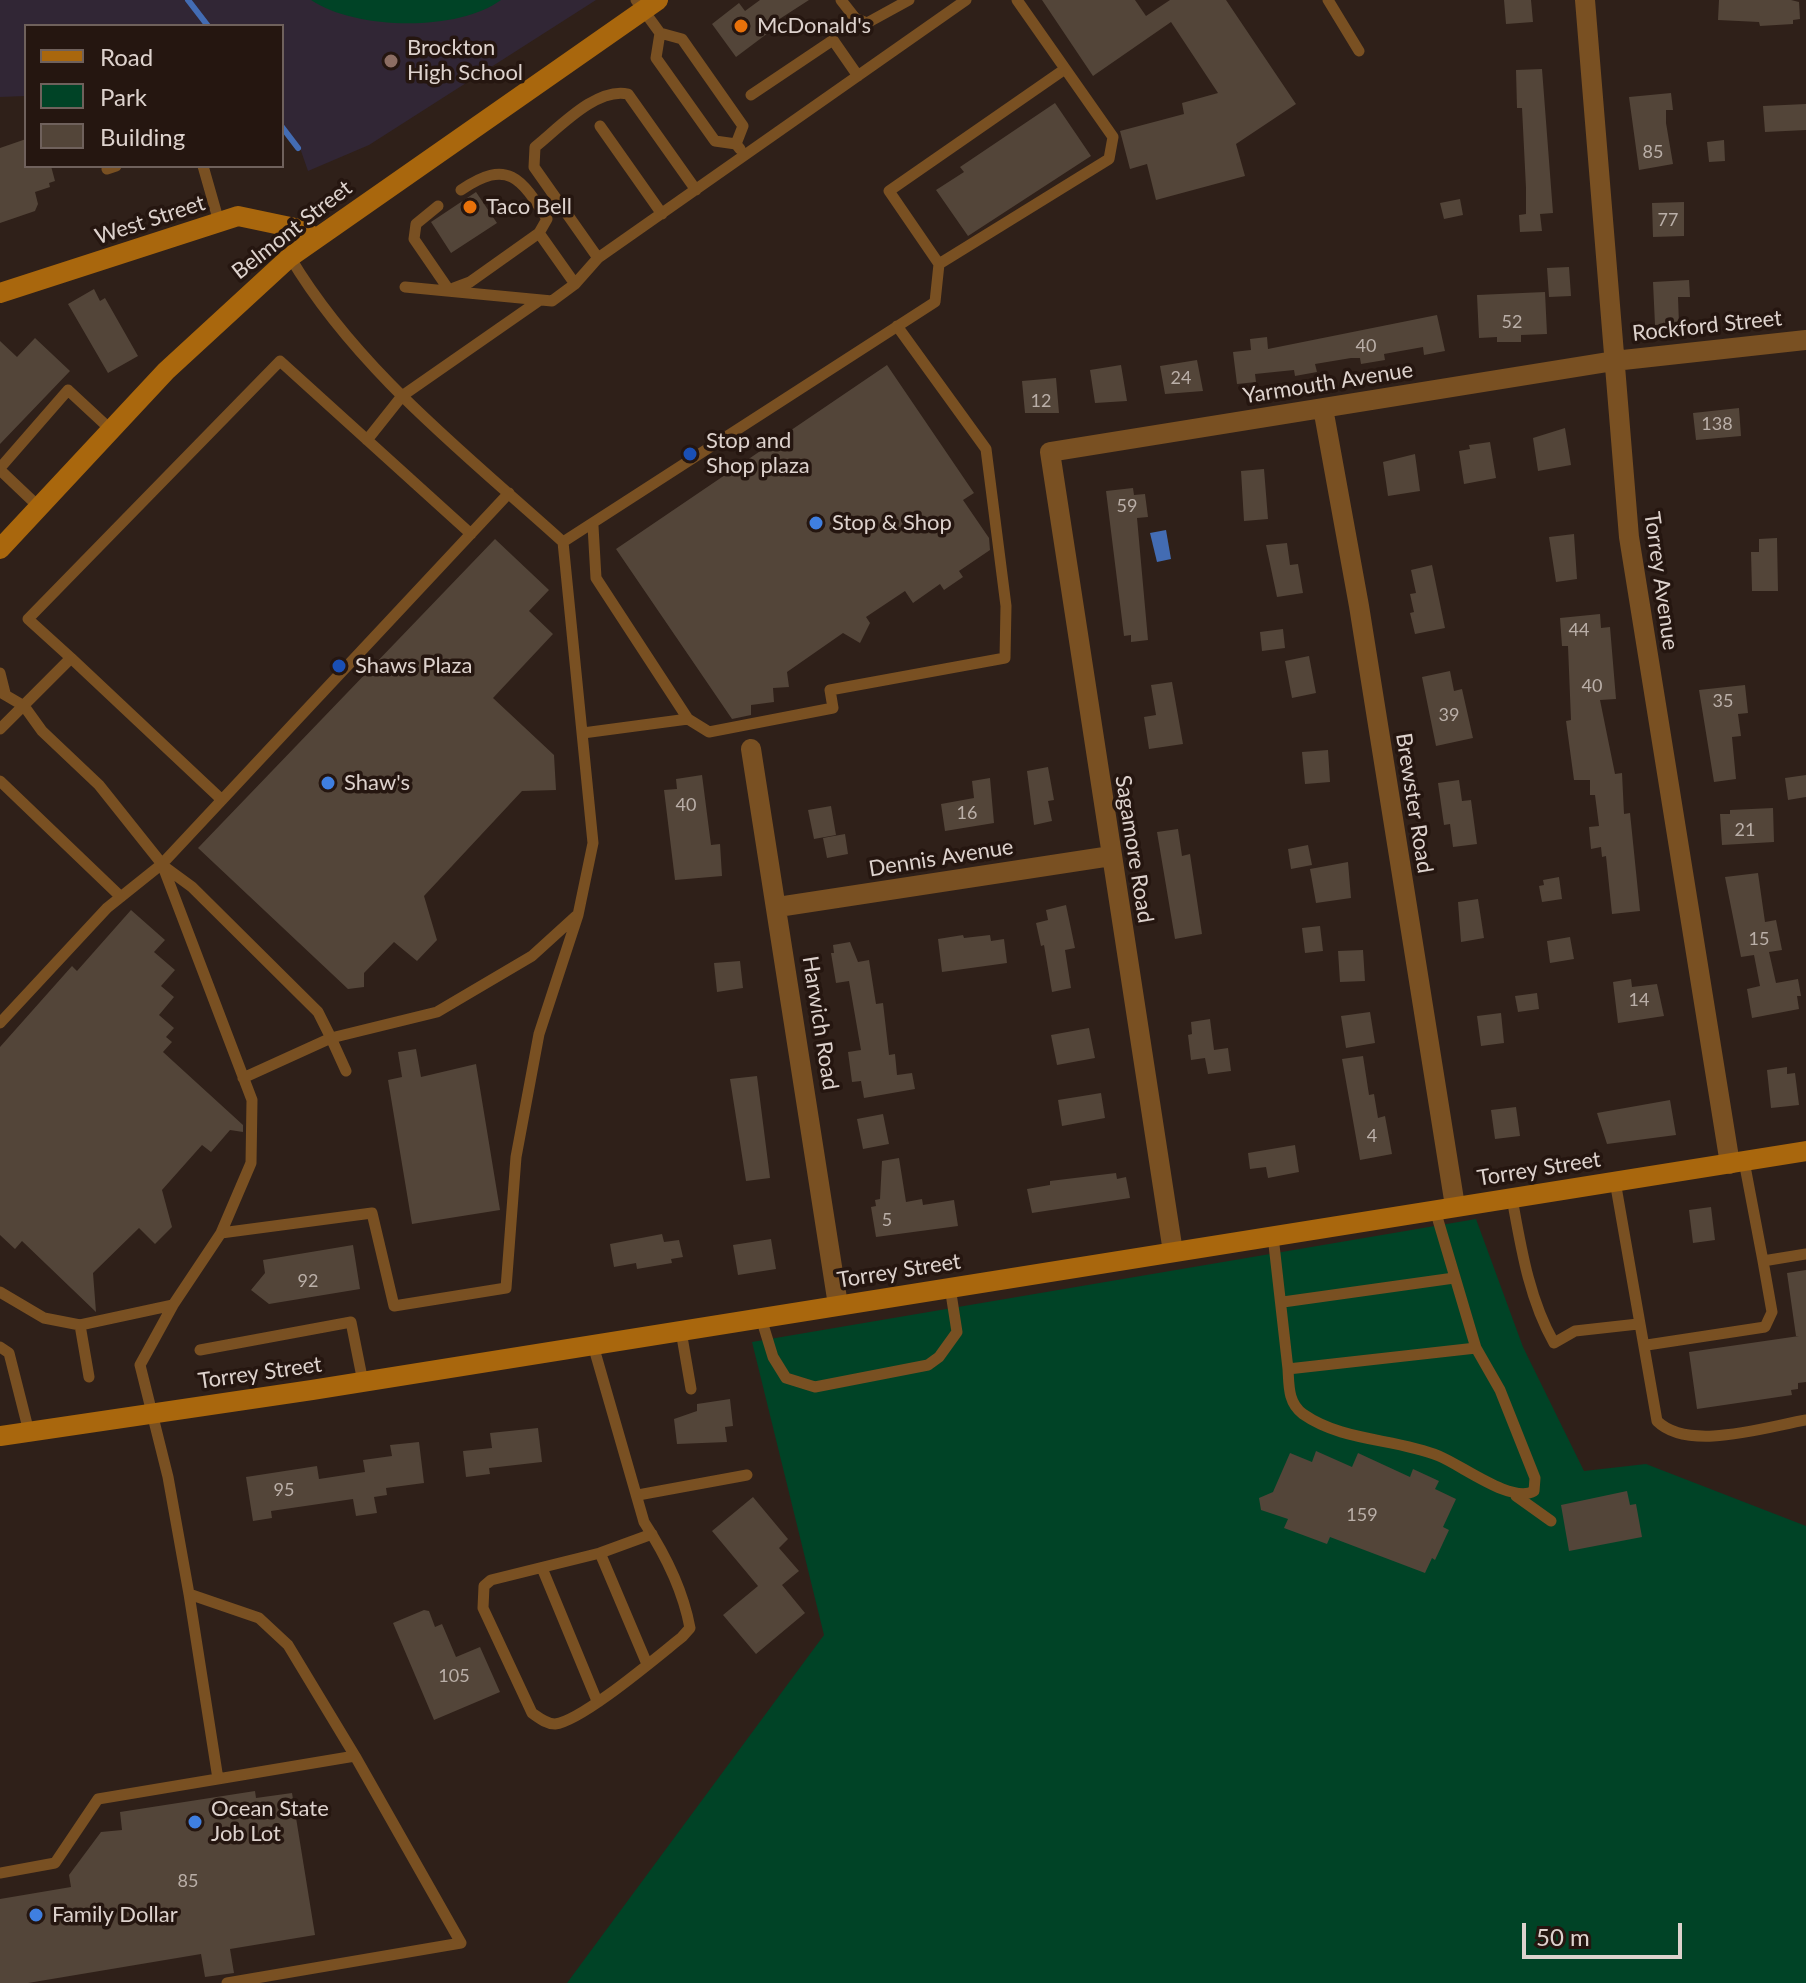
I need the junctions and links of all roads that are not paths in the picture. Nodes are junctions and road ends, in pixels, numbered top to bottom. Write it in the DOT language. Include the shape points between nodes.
graph roads {
  1 [pos="841,0"];
  2 [pos="909,0"];
  3 [pos="1017,0"];
  4 [pos="1328,0"];
  5 [pos="1585,0"];
  6 [pos="964,1"];
  7 [pos="645,3"];
  8 [pos="660,33"];
  9 [pos="1359,51"];
  10 [pos="1065,69"];
  11 [pos="858,76"];
  12 [pos="751,95"];
  13 [pos="600,126"];
  14 [pos="736,144"];
  15 [pos="744,156"];
  16 [pos="204,168"];
  17 [pos="461,190"];
  18 [pos="696,190"];
  19 [pos="438,206"];
  20 [pos="662,214"];
  21 [pos="219,222"];
  22 [pos="539,233"];
  23 [pos="315,237"];
  24 [pos="290,257"];
  25 [pos="598,258"];
  26 [pos="939,264"];
  27 [pos="575,284"];
  28 [pos="405,287"];
  29 [pos="449,290"];
  30 [pos="0,293"];
  31 [pos="540,300"];
  32 [pos="897,326"];
  33 [pos="1806,340"];
  34 [pos="1614,361"];
  35 [pos="402,396"];
  36 [pos="1323,408"];
  37 [pos="110,429"];
  38 [pos="367,440"];
  39 [pos="1050,452"];
  40 [pos="0,469"];
  41 [pos="509,493"];
  42 [pos="39,507"];
  43 [pos="593,526"];
  44 [pos="471,534"];
  45 [pos="563,542"];
  46 [pos="0,549"];
  47 [pos="71,658"];
  48 [pos="0,673"];
  49 [pos="2,693"];
  50 [pos="24,706"];
  51 [pos="688,719"];
  52 [pos="0,729"];
  53 [pos="583,733"];
  54 [pos="751,749"];
  55 [pos="0,781"];
  56 [pos="222,800"];
  57 [pos="1111,856"];
  58 [pos="162,864"];
  59 [pos="121,897"];
  60 [pos="778,907"];
  61 [pos="578,915"];
  62 [pos="0,1023"];
  63 [pos="331,1038"];
  64 [pos="346,1071"];
  65 [pos="243,1078"];
  66 [pos="1806,1151"];
  67 [pos="1737,1162"];
  68 [pos="1615,1181"];
  69 [pos="1512,1198"];
  70 [pos="1445,1208"];
  71 [pos="221,1233"];
  72 [pos="1273,1236"];
  73 [pos="1173,1252"];
  74 [pos="1806,1254"];
  75 [pos="1763,1261"];
  76 [pos="1454,1278"];
  77 [pos="950,1287"];
  78 [pos="0,1292"];
  79 [pos="1283,1302"];
  80 [pos="173,1305"];
  81 [pos="838,1305"];
  82 [pos="761,1318"];
  83 [pos="1638,1324"];
  84 [pos="80,1325"];
  85 [pos="681,1331"];
  86 [pos="593,1345"];
  87 [pos="1647,1345"];
  88 [pos="0,1347"];
  89 [pos="1476,1348"];
  90 [pos="200,1350"];
  91 [pos="1288,1369"];
  92 [pos="89,1377"];
  93 [pos="363,1382"];
  94 [pos="691,1389"];
  95 [pos="152,1414"];
  96 [pos="1806,1420"];
  97 [pos="29,1432"];
  98 [pos="0,1436"];
  99 [pos="747,1475"];
  100 [pos="638,1495"];
  101 [pos="1513,1495"];
  102 [pos="1551,1521"];
  103 [pos="652,1534"];
  104 [pos="600,1553"];
  105 [pos="542,1568"];
  106 [pos="189,1594"];
  107 [pos="647,1664"];
  108 [pos="597,1701"];
  109 [pos="355,1756"];
  110 [pos="218,1779"];
  111 [pos="0,1873"];
  112 [pos="227,1983"];
  1 -- 2 [label="lane" via="855,18 867,23"];
  3 -- 10 [label="lane"];
  4 -- 9 [label="lane"];
  5 -- 34 [label="street, Torrey Avenue"];
  6 -- 11 [label="lane"];
  7 -- 8 [label="lane"];
  7 -- 23 [label="main road, Belmont Street"];
  8 -- 14 [label="lane" via="656,58 715,141"];
  8 -- 14 [label="lane" via="682,39 743,126"];
  10 -- 26 [label="lane" via="889,191"];
  10 -- 26 [label="lane" via="1113,137 1109,159"];
  11 -- 12 [label="lane" via="833,40"];
  11 -- 15 [label="lane"];
  13 -- 20 [label="lane"];
  14 -- 15 [label="lane"];
  15 -- 18 [label="lane"];
  16 -- 21 [label="lane"];
  17 -- 22 [label="lane" via="485,174 516,180 547,219"];
  18 -- 20 [label="lane"];
  18 -- 25 [label="lane" via="628,94 602,97 535,147 532,157"];
  19 -- 29 [label="lane" via="416,224 414,239"];
  20 -- 25 [label="lane"];
  21 -- 23 [label="main road, West Street" via="238,216"];
  21 -- 30 [label="main road, West Street"];
  22 -- 27 [label="lane"];
  22 -- 29 [label="lane" via="470,282"];
  23 -- 24 [label="main road, Belmont Street"];
  24 -- 35 [label="lane" via="314,299"];
  24 -- 37 [label="main road, Belmont Street"];
  25 -- 27 [label="lane"];
  26 -- 32 [label="lane" via="935,302"];
  27 -- 31 [label="lane" via="552,301"];
  28 -- 29 [label="lane"];
  29 -- 31 [label="lane"];
  31 -- 35 [label="lane"];
  32 -- 43 [label="lane"];
  32 -- 51 [label="lane" via="986,449 1006,606 1005,658 830,690 833,708 709,732"];
  33 -- 34 [label="street, Rockford Street"];
  34 -- 36 [label="street, Yarmouth Avenue"];
  34 -- 67 [label="street, Torrey Avenue" via="1644,642"];
  35 -- 38 [label="lane"];
  35 -- 41 [label="lane"];
  36 -- 39 [label="street, Yarmouth Avenue"];
  36 -- 70 [label="street, Brewster Road" via="1359,606"];
  37 -- 40 [label="lane" via="68,390"];
  37 -- 42 [label="main road, Belmont Street"];
  38 -- 44 [label="lane"];
  38 -- 47 [label="lane" via="280,361 28,619"];
  39 -- 57 [label="street, Sagamore Road"];
  40 -- 42 [label="lane"];
  41 -- 44 [label="lane"];
  41 -- 45 [label="lane"];
  42 -- 46 [label="main road, Belmont Street"];
  43 -- 45 [label="lane"];
  43 -- 51 [label="lane" via="596,578"];
  44 -- 56 [label="lane"];
  45 -- 53 [label="lane"];
  47 -- 50 [label="lane"];
  47 -- 56 [label="lane"];
  48 -- 49 [label="lane"];
  49 -- 50 [label="lane"];
  50 -- 52 [label="lane"];
  50 -- 58 [label="lane" via="42,731 99,785"];
  51 -- 53 [label="lane"];
  53 -- 61 [label="lane" via="593,843"];
  54 -- 60 [label="street, Harwich Road"];
  55 -- 59 [label="lane"];
  56 -- 58 [label="lane"];
  57 -- 60 [label="street, Dennis Avenue"];
  57 -- 73 [label="street, Sagamore Road"];
  58 -- 59 [label="lane"];
  58 -- 63 [label="lane" via="318,1012"];
  58 -- 65 [label="lane"];
  59 -- 62 [label="lane"];
  60 -- 81 [label="street, Harwich Road"];
  61 -- 63 [label="lane" via="532,956 437,1012"];
  61 -- 71 [label="lane" via="539,1034 519,1141 506,1288 394,1306 372,1213"];
  63 -- 64 [label="lane"];
  63 -- 65 [label="lane"];
  65 -- 71 [label="lane" via="252,1100 251,1163"];
  66 -- 67 [label="main road, Torrey Street"];
  67 -- 68 [label="main road, Torrey Street"];
  67 -- 75 [label="lane"];
  68 -- 69 [label="main road, Torrey Street"];
  68 -- 83 [label="lane"];
  69 -- 70 [label="main road, Torrey Street"];
  69 -- 83 [label="lane" via="1524,1263 1554,1343 1575,1331"];
  70 -- 72 [label="main road, Torrey Street"];
  70 -- 76 [label="lane"];
  71 -- 80 [label="lane"];
  72 -- 73 [label="main road, Torrey Street"];
  72 -- 79 [label="lane"];
  73 -- 77 [label="main road, Torrey Street"];
  74 -- 75 [label="lane"];
  75 -- 87 [label="lane" via="1772,1312 1765,1327"];
  76 -- 79 [label="lane"];
  76 -- 89 [label="lane"];
  77 -- 81 [label="main road, Torrey Street"];
  77 -- 82 [label="lane" via="957,1332 939,1357 928,1365 815,1387 786,1378"];
  78 -- 84 [label="lane" via="44,1318"];
  79 -- 91 [label="lane"];
  80 -- 84 [label="lane"];
  80 -- 95 [label="lane" via="140,1365"];
  81 -- 82 [label="main road, Torrey Street"];
  82 -- 85 [label="main road, Torrey Street"];
  83 -- 87 [label="lane"];
  84 -- 92 [label="lane"];
  85 -- 86 [label="main road, Torrey Street"];
  85 -- 94 [label="lane"];
  86 -- 93 [label="main road, Torrey Street"];
  86 -- 100 [label="lane"];
  87 -- 96 [label="lane" via="1657,1421 1665,1429 1699,1437"];
  88 -- 97 [label="lane" via="9,1353"];
  89 -- 91 [label="lane"];
  89 -- 101 [label="lane" via="1500,1390 1535,1478 1534,1491"];
  90 -- 93 [label="lane" via="351,1322"];
  91 -- 101 [label="lane" via="1292,1401 1302,1413 1320,1423 1438,1456"];
  93 -- 95 [label="main road, Torrey Street"];
  95 -- 97 [label="main road, Torrey Street"];
  95 -- 106 [label="lane"];
  97 -- 98 [label="main road, Torrey Street"];
  99 -- 100 [label="lane"];
  100 -- 103 [label="lane"];
  101 -- 102 [label="lane"];
  103 -- 104 [label="lane"];
  103 -- 107 [label="lane" via="666,1557 690,1628"];
  104 -- 105 [label="lane"];
  104 -- 107 [label="lane"];
  105 -- 108 [label="lane"];
  105 -- 108 [label="lane" via="491,1580 484,1586 483,1608 532,1713 553,1724"];
  106 -- 109 [label="lane" via="259,1618 288,1645"];
  106 -- 110 [label="lane"];
  107 -- 108 [label="lane"];
  109 -- 110 [label="lane"];
  109 -- 112 [label="lane" via="461,1943"];
  110 -- 111 [label="lane" via="98,1799 55,1863"];
}
